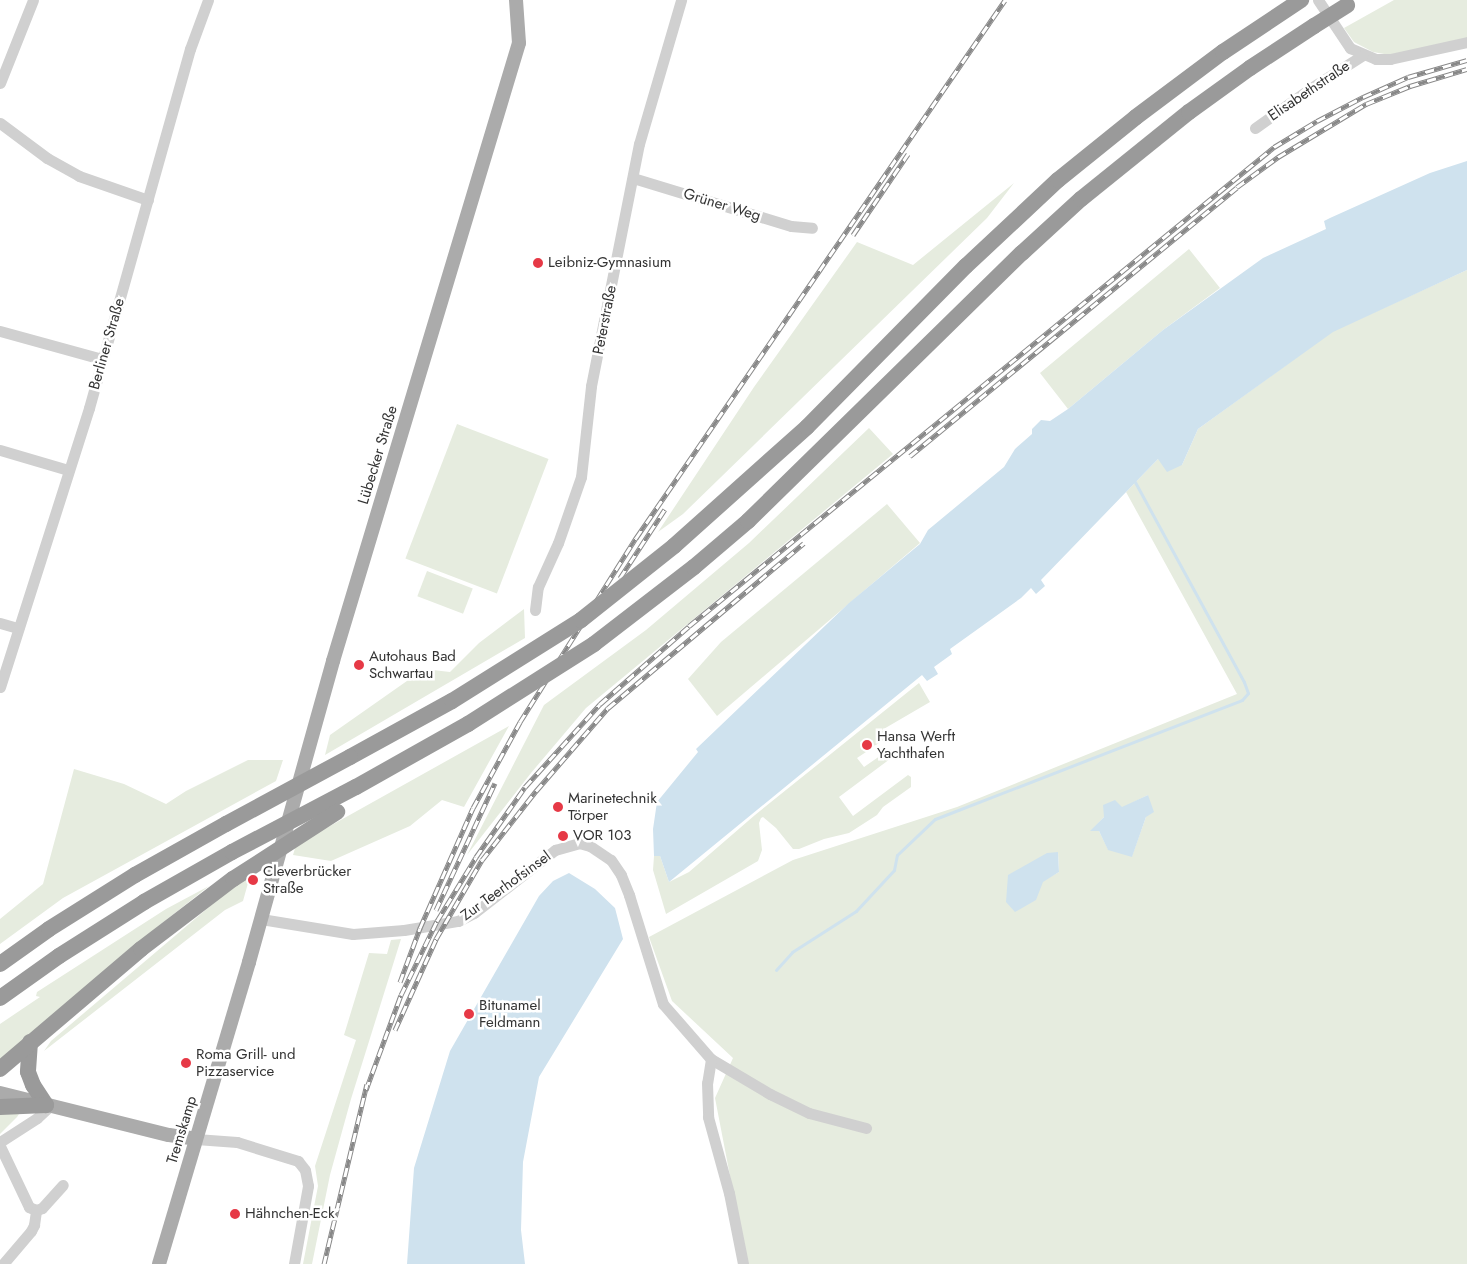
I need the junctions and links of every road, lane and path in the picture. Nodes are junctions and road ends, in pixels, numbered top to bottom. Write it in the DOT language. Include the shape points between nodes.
graph roads {
  1 [pos="32,0"];
  2 [pos="208,0"];
  3 [pos="516,0"];
  4 [pos="681,0"];
  5 [pos="1301,0"];
  6 [pos="1318,0"];
  7 [pos="1351,2"];
  8 [pos="1467,42"];
  9 [pos="1364,55"];
  10 [pos="0,83"];
  11 [pos="0,124"];
  12 [pos="1255,128"];
  13 [pos="633,178"];
  14 [pos="148,200"];
  15 [pos="812,228"];
  16 [pos="0,330"];
  17 [pos="102,359"];
  18 [pos="0,450"];
  19 [pos="68,470"];
  20 [pos="535,610"];
  21 [pos="0,623"];
  22 [pos="18,628"];
  23 [pos="0,687"];
  24 [pos="356,788"];
  25 [pos="261,919"];
  26 [pos="0,964"];
  27 [pos="0,998"];
  28 [pos="30,1042"];
  29 [pos="711,1059"];
  30 [pos="0,1069"];
  31 [pos="0,1093"];
  32 [pos="48,1105"];
  33 [pos="0,1107"];
  34 [pos="866,1128"];
  35 [pos="196,1139"];
  36 [pos="0,1144"];
  37 [pos="63,1185"];
  38 [pos="36,1210"];
  39 [pos="3,1264"];
  40 [pos="159,1264"];
  41 [pos="294,1264"];
  42 [pos="743,1264"];
  1 -- 10 [label="street"];
  2 -- 14 [label="street, Berliner Straße" via="190,49"];
  3 -- 25 [label="main road, Lübecker Straße" via="519,43 333,661"];
  4 -- 13 [label="street, Peterstraße" via="647,110"];
  5 -- 26 [label="highway, bridge" via="1167,94 1058,180 966,266 807,427 674,546 581,620 452,701 135,875 48,929"];
  6 -- 9 [label="street, Elisabethstraße" via="1350,48"];
  7 -- 24 [label="highway, bridge" via="1189,112 1081,199 1014,260 748,521 694,567 594,644 540,680"];
  8 -- 9 [label="street, Elisabethstraße" via="1390,59"];
  9 -- 12 [label="street, Elisabethstraße"];
  11 -- 14 [label="street" via="46,158 79,176"];
  13 -- 15 [label="street, Grüner Weg" via="791,226"];
  13 -- 20 [label="street, Peterstraße" via="592,386 581,477 558,544 538,586"];
  14 -- 17 [label="street, Berliner Straße"];
  16 -- 17 [label="street"];
  17 -- 19 [label="street, Berliner Straße"];
  18 -- 19 [label="street"];
  19 -- 22 [label="street, Berliner Straße"];
  21 -- 22 [label="street"];
  22 -- 23 [label="street, Berliner Straße"];
  24 -- 27 [label="highway, bridge" via="144,902"];
  24 -- 28 [label="highway, bridge" via="337,812 233,880 142,949"];
  25 -- 29 [label="street, Zur Teerhofsinsel" via="354,934 458,921 474,913 555,850 579,843 590,846 611,860 621,875 662,1004"];
  25 -- 35 [label="main road, Tremskamp"];
  28 -- 30 [label="highway"];
  28 -- 32 [label="highway" via="28,1072"];
  29 -- 34 [label="street, Zur Teerhofsinsel" via="770,1094 809,1112"];
  29 -- 42 [label="street" via="707,1083 708,1117 729,1193"];
  31 -- 32 [label="main road"];
  32 -- 33 [label="highway"];
  32 -- 35 [label="main road"];
  32 -- 36 [label="street" via="37,1118"];
  35 -- 40 [label="main road, Tremskamp"];
  35 -- 41 [label="street" via="237,1142 298,1161 305,1170 308,1186"];
  36 -- 38 [label="street" via="29,1207"];
  37 -- 38 [label="street" via="42,1208"];
  38 -- 39 [label="street" via="31,1231"];
}
